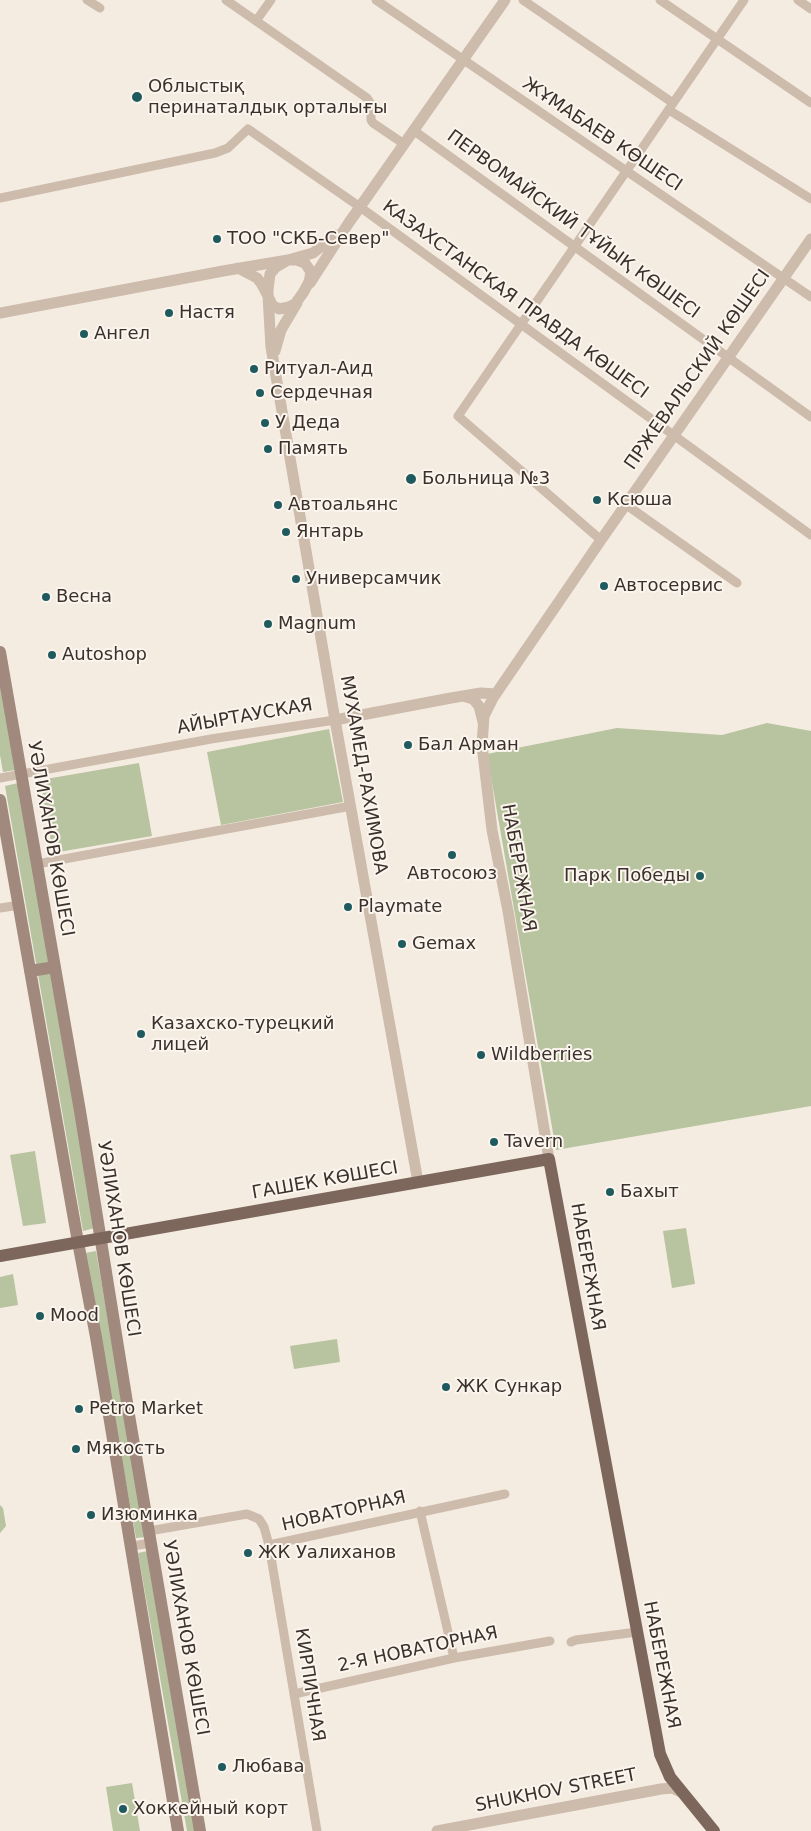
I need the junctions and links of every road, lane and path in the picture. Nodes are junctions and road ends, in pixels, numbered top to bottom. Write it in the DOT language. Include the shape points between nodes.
graph roads {
  1 [pos="87,0"];
  2 [pos="226,0"];
  3 [pos="270,0"];
  4 [pos="376,0"];
  5 [pos="504,0"];
  6 [pos="523,0"];
  7 [pos="660,0"];
  8 [pos="744,0"];
  9 [pos="798,0"];
  10 [pos="100,8"];
  11 [pos="811,9"];
  12 [pos="256,21"];
  13 [pos="717,39"];
  14 [pos="463,60"];
  15 [pos="811,103"];
  16 [pos="671,106"];
  17 [pos="413,130"];
  18 [pos="404,144"];
  19 [pos="626,171"];
  20 [pos="0,198"];
  21 [pos="811,199"];
  22 [pos="360,207"];
  23 [pos="348,224"];
  24 [pos="811,239"];
  25 [pos="575,247"];
  26 [pos="288,260"];
  27 [pos="238,268"];
  28 [pos="784,278"];
  29 [pos="303,293"];
  30 [pos="268,296"];
  31 [pos="811,297"];
  32 [pos="0,313"];
  33 [pos="521,324"];
  34 [pos="728,357"];
  35 [pos="274,373"];
  36 [pos="811,417"];
  37 [pos="673,435"];
  38 [pos="625,504"];
  39 [pos="811,535"];
  40 [pos="601,540"];
  41 [pos="737,583"];
  42 [pos="0,652"];
  43 [pos="496,694"];
  44 [pos="464,696"];
  45 [pos="335,720"];
  46 [pos="483,722"];
  47 [pos="21,774"];
  48 [pos="0,778"];
  49 [pos="0,800"];
  50 [pos="351,806"];
  51 [pos="37,864"];
  52 [pos="20,905"];
  53 [pos="0,908"];
  54 [pos="55,967"];
  55 [pos="30,971"];
  56 [pos="549,1159"];
  57 [pos="418,1182"];
  58 [pos="103,1238"];
  59 [pos="78,1242"];
  60 [pos="0,1256"];
  61 [pos="505,1494"];
  62 [pos="420,1511"];
  63 [pos="150,1537"];
  64 [pos="269,1545"];
  65 [pos="132,1546"];
  66 [pos="637,1632"];
  67 [pos="550,1640"];
  68 [pos="571,1642"];
  69 [pos="454,1658"];
  70 [pos="294,1694"];
  71 [pos="660,1754"];
  72 [pos="655,1790"];
  73 [pos="682,1792"];
  74 [pos="178,1831"];
  75 [pos="200,1831"];
  76 [pos="317,1831"];
  77 [pos="437,1831"];
  78 [pos="714,1831"];
  1 -- 10 [label="street"];
  2 -- 12 [label="street"];
  3 -- 12 [label="street"];
  4 -- 14 [label="street, ЖҰМАБАЕВ КӨШЕСІ"];
  5 -- 14 [label="street"];
  6 -- 16 [label="street"];
  7 -- 13 [label="street"];
  8 -- 13 [label="street"];
  9 -- 11 [label="street"];
  12 -- 18 [label="street" via="367,98 371,104 373,124"];
  13 -- 15 [label="street"];
  13 -- 16 [label="street"];
  14 -- 17 [label="street"];
  14 -- 19 [label="street, ЖҰМАБАЕВ КӨШЕСІ"];
  16 -- 19 [label="street"];
  16 -- 21 [label="street"];
  17 -- 18 [label="street"];
  17 -- 25 [label="street, ПЕРВОМАЙСКИЙ ТҰЙЫҚ КӨШЕСІ"];
  18 -- 22 [label="street"];
  19 -- 25 [label="street"];
  19 -- 28 [label="street, ЖҰМАБАЕВ КӨШЕСІ"];
  20 -- 22 [label="street, КАЗАХСТАНСКАЯ ПРАВДА КӨШЕСІ" via="216,154 228,148 248,129"];
  22 -- 23 [label="street"];
  22 -- 33 [label="street, КАЗАХСТАНСКАЯ ПРАВДА КӨШЕСІ"];
  23 -- 26 [label="street" via="317,251"];
  23 -- 29 [label="street"];
  24 -- 28 [label="street, ПРЖЕВАЛЬСКИЙ КӨШЕСІ"];
  25 -- 33 [label="street"];
  25 -- 34 [label="street, ПЕРВОМАЙСКИЙ ТҰЙЫҚ КӨШЕСІ"];
  26 -- 27 [label="street"];
  26 -- 29 [label="street" via="302,261 310,268 310,278"];
  26 -- 30 [label="street" via="270,274"];
  27 -- 30 [label="street" via="256,278"];
  27 -- 32 [label="street"];
  28 -- 31 [label="street, ЖҰМАБАЕВ КӨШЕСІ"];
  28 -- 34 [label="street, ПРЖЕВАЛЬСКИЙ КӨШЕСІ"];
  29 -- 30 [label="street" via="295,304 284,309 275,307"];
  29 -- 35 [label="street" via="281,330"];
  30 -- 35 [label="street"];
  33 -- 37 [label="street, КАЗАХСТАНСКАЯ ПРАВДА КӨШЕСІ"];
  33 -- 40 [label="street" via="458,416"];
  34 -- 36 [label="street, ПЕРВОМАЙСКИЙ ТҰЙЫҚ КӨШЕСІ"];
  34 -- 37 [label="street, ПРЖЕВАЛЬСКИЙ КӨШЕСІ"];
  35 -- 45 [label="street, МУХАМЕД-РАХИМОВА"];
  37 -- 38 [label="street, ПРЖЕВАЛЬСКИЙ КӨШЕСІ"];
  37 -- 39 [label="street, КАЗАХСТАНСКАЯ ПРАВДА КӨШЕСІ"];
  38 -- 40 [label="street, ПРЖЕВАЛЬСКИЙ КӨШЕСІ"];
  38 -- 41 [label="street"];
  40 -- 43 [label="street, ПРЖЕВАЛЬСКИЙ КӨШЕСІ"];
  42 -- 47 [label="main road, УӘЛИХАНОВ КӨШЕСІ"];
  43 -- 44 [label="street, АЙЫРТАУСКАЯ"];
  43 -- 46 [label="street, НАБЕРЕЖНАЯ"];
  44 -- 45 [label="street, АЙЫРТАУСКАЯ"];
  44 -- 46 [label="street" via="479,706"];
  45 -- 47 [label="street, АЙЫРТАУСКАЯ"];
  45 -- 50 [label="street, МУХАМЕД-РАХИМОВА"];
  46 -- 56 [label="street, НАБЕРЕЖНАЯ" via="482,745 492,830"];
  47 -- 48 [label="street, АЙЫРТАУСКАЯ"];
  47 -- 51 [label="main road, УӘЛИХАНОВ КӨШЕСІ"];
  49 -- 52 [label="main road, УӘЛИХАНОВ КӨШЕСІ"];
  50 -- 51 [label="street"];
  50 -- 57 [label="street, МУХАМЕД-РАХИМОВА"];
  51 -- 54 [label="main road, УӘЛИХАНОВ КӨШЕСІ"];
  52 -- 53 [label="street"];
  52 -- 55 [label="main road, УӘЛИХАНОВ КӨШЕСІ"];
  54 -- 55 [label="main road"];
  54 -- 58 [label="main road, УӘЛИХАНОВ КӨШЕСІ"];
  55 -- 59 [label="main road, УӘЛИХАНОВ КӨШЕСІ"];
  56 -- 57 [label="main road, ГАШЕК КӨШЕСІ"];
  56 -- 66 [label="main road, НАБЕРЕЖНАЯ"];
  57 -- 58 [label="main road, ГАШЕК КӨШЕСІ"];
  58 -- 59 [label="main road, ГАШЕК КӨШЕСІ"];
  58 -- 63 [label="main road, УӘЛИХАНОВ КӨШЕСІ"];
  59 -- 60 [label="main road, ГАШЕК КӨШЕСІ"];
  59 -- 65 [label="main road, УӘЛИХАНОВ КӨШЕСІ"];
  61 -- 62 [label="street, НОВАТОРНАЯ"];
  62 -- 64 [label="street, НОВАТОРНАЯ"];
  62 -- 69 [label="street"];
  63 -- 64 [label="street, НОВАТОРНАЯ" via="247,1514 262,1522"];
  63 -- 65 [label="street, НОВАТОРНАЯ"];
  63 -- 75 [label="main road, УӘЛИХАНОВ КӨШЕСІ"];
  64 -- 70 [label="street, КИРПИЧНАЯ"];
  65 -- 74 [label="main road, УӘЛИХАНОВ КӨШЕСІ"];
  66 -- 68 [label="street"];
  66 -- 71 [label="main road, НАБЕРЕЖНАЯ"];
  67 -- 69 [label="street, 2-Я НОВАТОРНАЯ"];
  69 -- 70 [label="street, 2-Я НОВАТОРНАЯ"];
  70 -- 76 [label="street, КИРПИЧНАЯ"];
  71 -- 72 [label="street" via="663,1782"];
  71 -- 73 [label="main road, НАБЕРЕЖНАЯ" via="667,1772"];
  72 -- 73 [label="street, SHUKHOV STREET" via="670,1788"];
  72 -- 77 [label="street, SHUKHOV STREET"];
  73 -- 78 [label="main road, НАБЕРЕЖНАЯ"];
}
